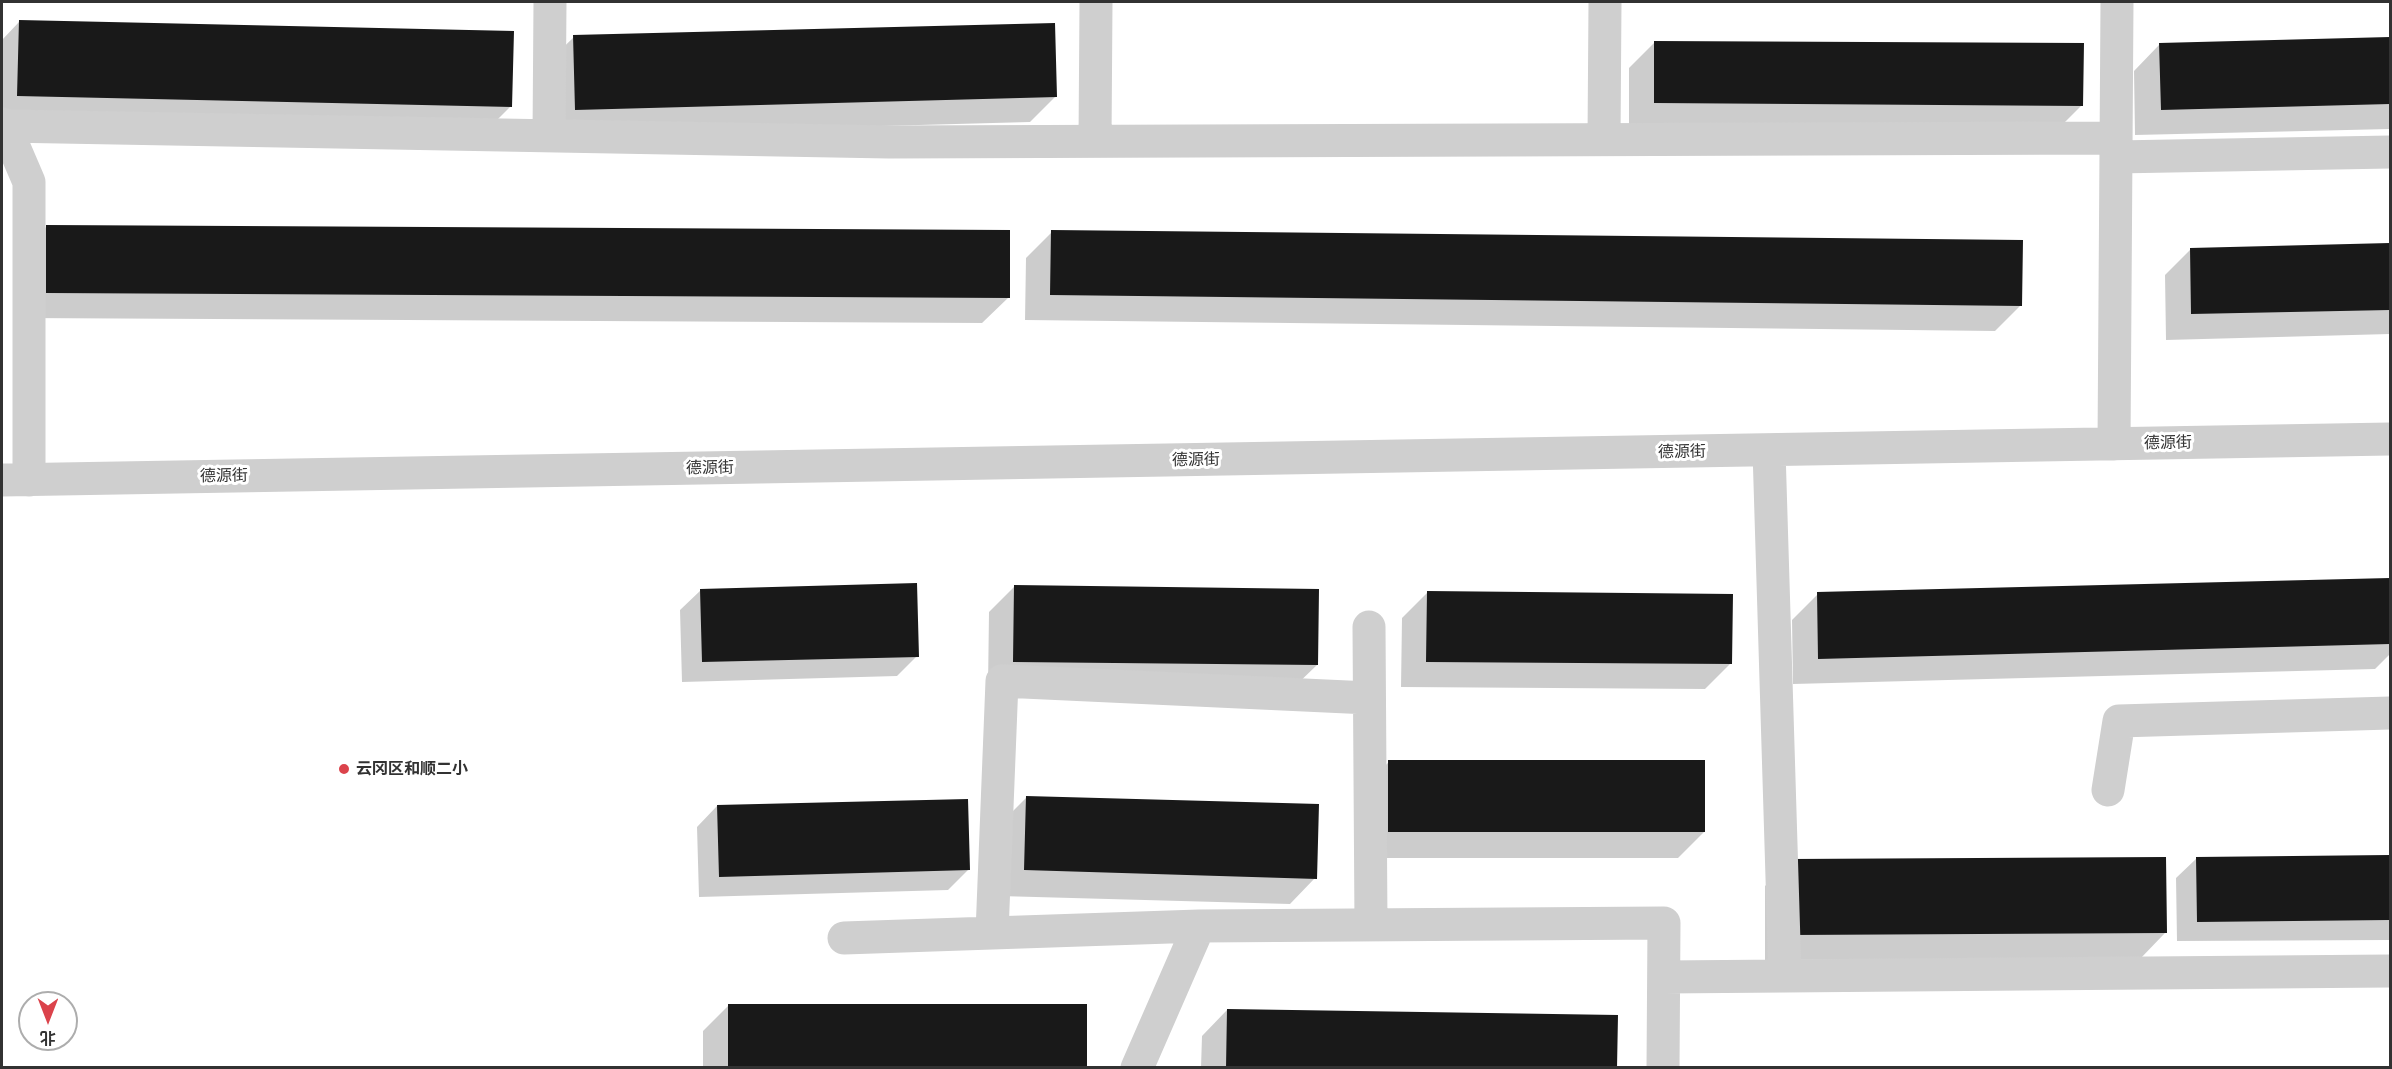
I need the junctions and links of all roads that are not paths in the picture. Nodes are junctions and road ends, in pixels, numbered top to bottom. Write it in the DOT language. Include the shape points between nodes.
graph roads {
  1 [pos="550,2"];
  2 [pos="1096,2"];
  3 [pos="1605,2"];
  4 [pos="2117,2"];
  5 [pos="3,125"];
  6 [pos="549,136"];
  7 [pos="1604,139"];
  8 [pos="1095,141"];
  9 [pos="2116,148"];
  10 [pos="2391,152"];
  11 [pos="2391,440"];
  12 [pos="2114,444"];
  13 [pos="1770,450"];
  14 [pos="15,480"];
  15 [pos="1369,627"];
  16 [pos="1369,698"];
  17 [pos="2391,713"];
  18 [pos="2108,790"];
  19 [pos="1371,925"];
  20 [pos="1198,926"];
  21 [pos="992,933"];
  22 [pos="844,938"];
  23 [pos="2391,971"];
  24 [pos="1785,976"];
  25 [pos="1664,977"];
  26 [pos="1137,1068"];
  27 [pos="1663,1068"];
  1 -- 6 [label="street"];
  2 -- 8 [label="street"];
  3 -- 7 [label="street"];
  4 -- 9 [label="street"];
  5 -- 6 [label="street"];
  5 -- 14 [label="street" via="29,182"];
  6 -- 8 [label="street"];
  7 -- 8 [label="street"];
  7 -- 9 [label="street"];
  9 -- 10 [label="street"];
  9 -- 12 [label="street"];
  11 -- 12 [label="street, 德源街"];
  12 -- 13 [label="street, 德源街"];
  13 -- 14 [label="street, 德源街"];
  13 -- 24 [label="street"];
  15 -- 16 [label="street"];
  16 -- 19 [label="street"];
  16 -- 21 [label="street" via="1002,681"];
  17 -- 18 [label="street" via="2120,721"];
  19 -- 20 [label="street"];
  19 -- 25 [label="street" via="1664,923"];
  20 -- 21 [label="street"];
  20 -- 26 [label="street"];
  21 -- 22 [label="street"];
  23 -- 24 [label="street"];
  24 -- 25 [label="street"];
  25 -- 27 [label="street"];
}
